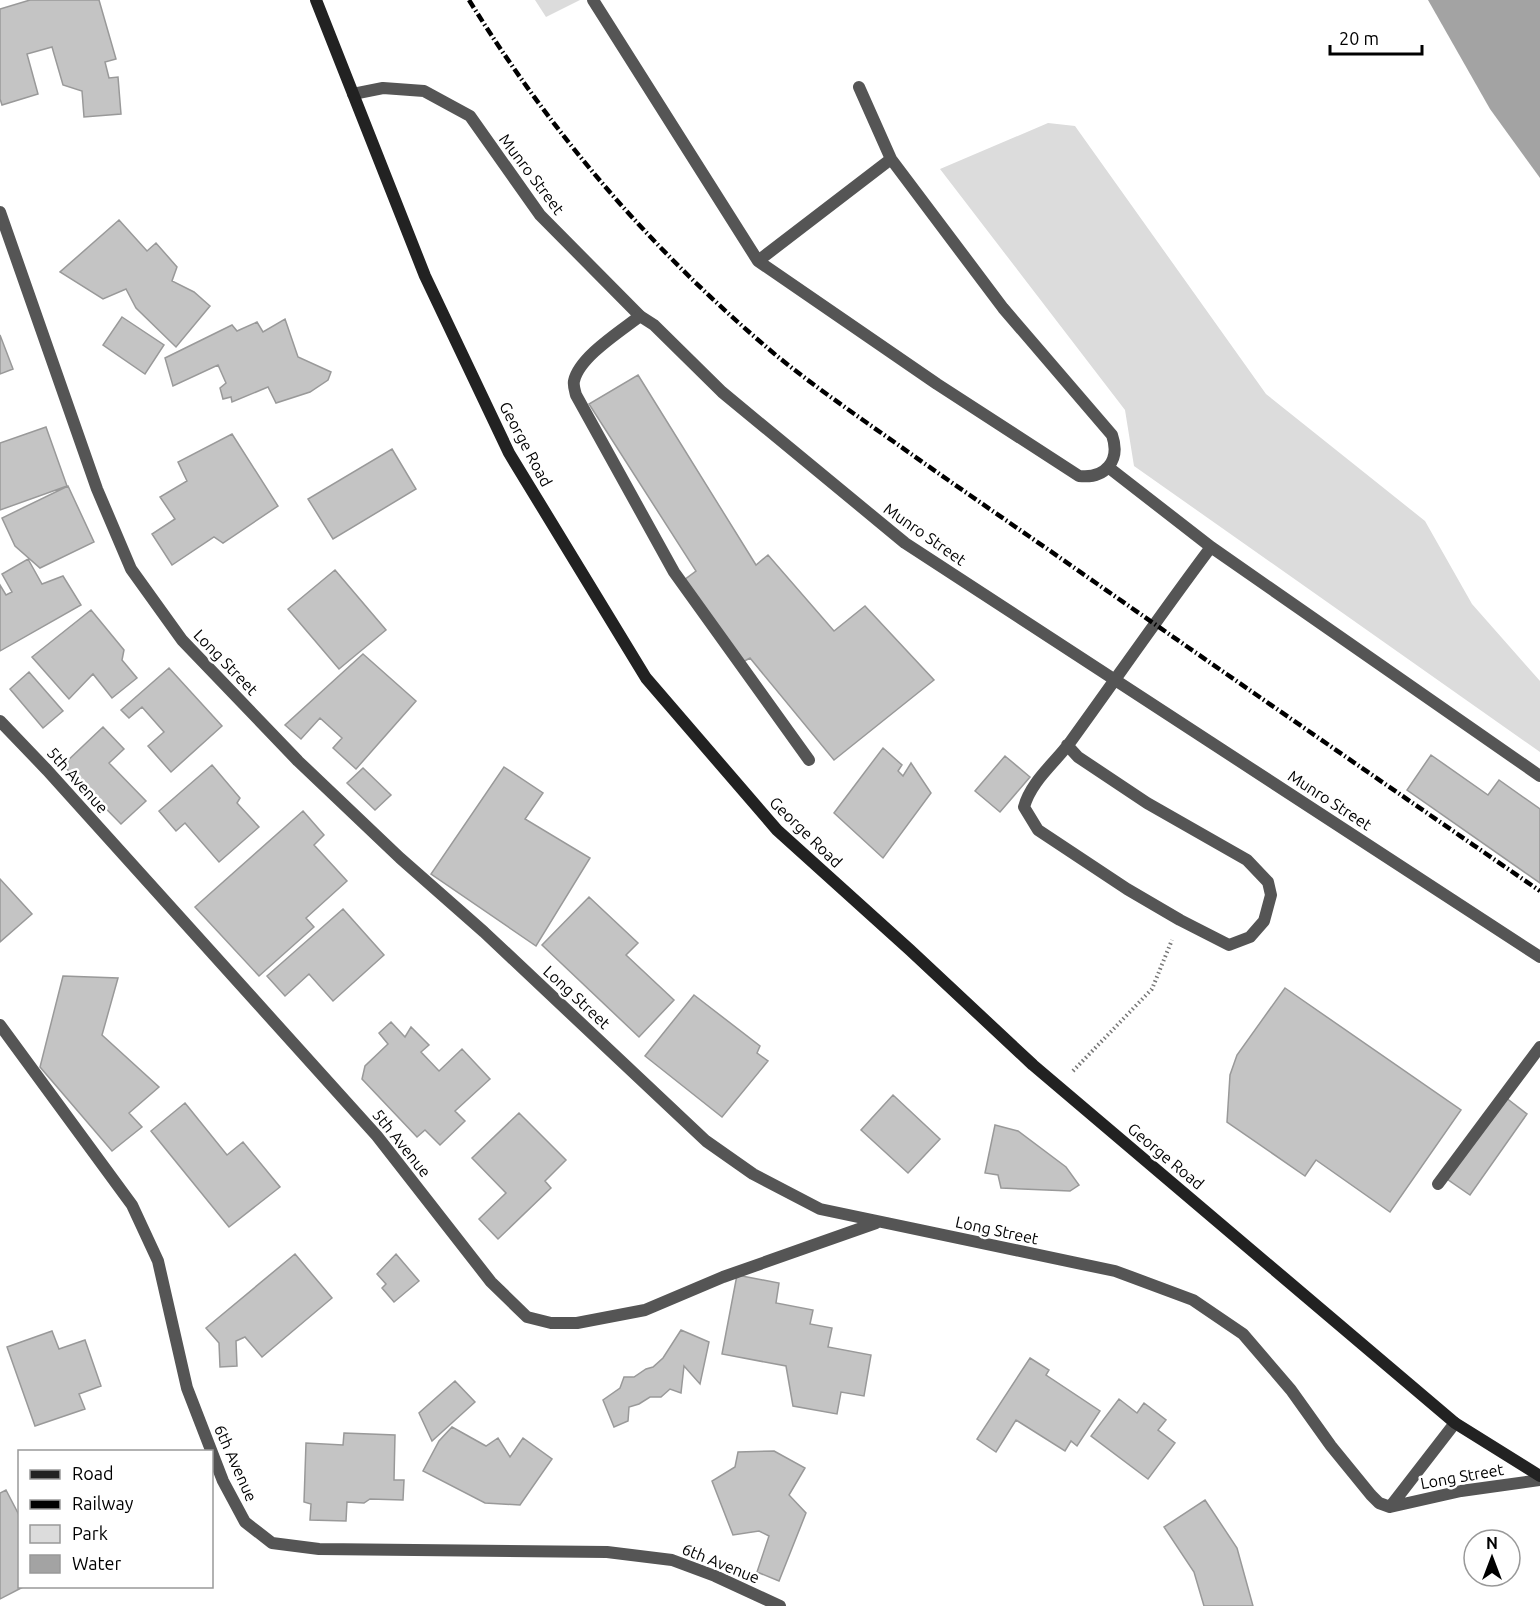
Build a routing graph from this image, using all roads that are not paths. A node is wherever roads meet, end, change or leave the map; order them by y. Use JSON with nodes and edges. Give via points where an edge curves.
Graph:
{"nodes":[{"id":1,"x":316,"y":0,"type":"edge"},
{"id":2,"x":593,"y":0,"type":"edge"},
{"id":3,"x":859,"y":87,"type":"dead end"},
{"id":4,"x":353,"y":94,"type":"junction"},
{"id":5,"x":891,"y":159,"type":"junction"},
{"id":6,"x":0,"y":212,"type":"edge"},
{"id":7,"x":758,"y":261,"type":"junction"},
{"id":8,"x":640,"y":316,"type":"junction"},
{"id":9,"x":1108,"y":467,"type":"junction"},
{"id":10,"x":1211,"y":547,"type":"junction"},
{"id":11,"x":1116,"y":679,"type":"junction"},
{"id":12,"x":0,"y":721,"type":"edge"},
{"id":13,"x":1067,"y":745,"type":"junction"},
{"id":14,"x":809,"y":760,"type":"dead end"},
{"id":15,"x":1540,"y":776,"type":"edge"},
{"id":16,"x":1540,"y":957,"type":"edge"},
{"id":17,"x":0,"y":1026,"type":"edge"},
{"id":18,"x":1540,"y":1047,"type":"edge"},
{"id":19,"x":1438,"y":1184,"type":"dead end"},
{"id":20,"x":877,"y":1222,"type":"junction"},
{"id":21,"x":1455,"y":1423,"type":"junction"},
{"id":22,"x":211,"y":1450,"type":"edge"},
{"id":23,"x":213,"y":1455,"type":"edge"},
{"id":24,"x":1540,"y":1478,"type":"edge"},
{"id":25,"x":1390,"y":1508,"type":"junction"},
{"id":26,"x":780,"y":1606,"type":"edge"}],
"edges":[{"from":1,"to":4,"type":"street","name":"George Road"},
{"from":2,"to":7,"type":"street"},
{"from":3,"to":5,"type":"street"},
{"from":4,"to":8,"type":"street","name":"Munro Street","via":[[383,88],[424,91],[470,116],[540,215]]},
{"from":4,"to":21,"type":"street","name":"George Road","via":[[425,276],[509,453],[646,678],[777,830],[1033,1065]]},
{"from":5,"to":7,"type":"street"},
{"from":5,"to":9,"type":"street","via":[[1003,308],[1112,435],[1115,455]]},
{"from":6,"to":20,"type":"street","name":"Long Street","via":[[97,489],[131,568],[182,640],[298,761],[706,1141],[753,1173],[820,1209]]},
{"from":7,"to":9,"type":"street","via":[[1079,476],[1100,474]]},
{"from":8,"to":11,"type":"street","name":"Munro Street","via":[[722,392],[905,543]]},
{"from":8,"to":14,"type":"street","via":[[586,361],[573,383],[576,395],[674,572]]},
{"from":9,"to":10,"type":"street"},
{"from":10,"to":11,"type":"street"},
{"from":10,"to":15,"type":"street"},
{"from":11,"to":13,"type":"street"},
{"from":11,"to":16,"type":"street","name":"Munro Street"},
{"from":12,"to":20,"type":"street","name":"5th Avenue","via":[[369,1127],[491,1282],[527,1317],[551,1323],[577,1323],[645,1310],[723,1277]]},
{"from":13,"to":13,"type":"street","via":[[1077,757],[1147,803],[1247,860],[1268,882],[1271,896],[1264,921],[1250,937],[1229,945],[1127,889],[1038,830],[1023,807],[1028,792]]},
{"from":17,"to":22,"type":"street","name":"6th Avenue","via":[[132,1205],[158,1261],[187,1388]]},
{"from":18,"to":19,"type":"street"},
{"from":20,"to":25,"type":"street","name":"Long Street","via":[[1115,1271],[1193,1300],[1243,1334],[1292,1390],[1371,1495]]},
{"from":21,"to":24,"type":"street","name":"George Road"},
{"from":21,"to":25,"type":"street","name":"Long Street"},
{"from":23,"to":26,"type":"street","name":"6th Avenue","via":[[245,1522],[272,1543],[319,1549],[607,1552],[672,1560]]},
{"from":24,"to":25,"type":"street","name":"Long Street"}]}
